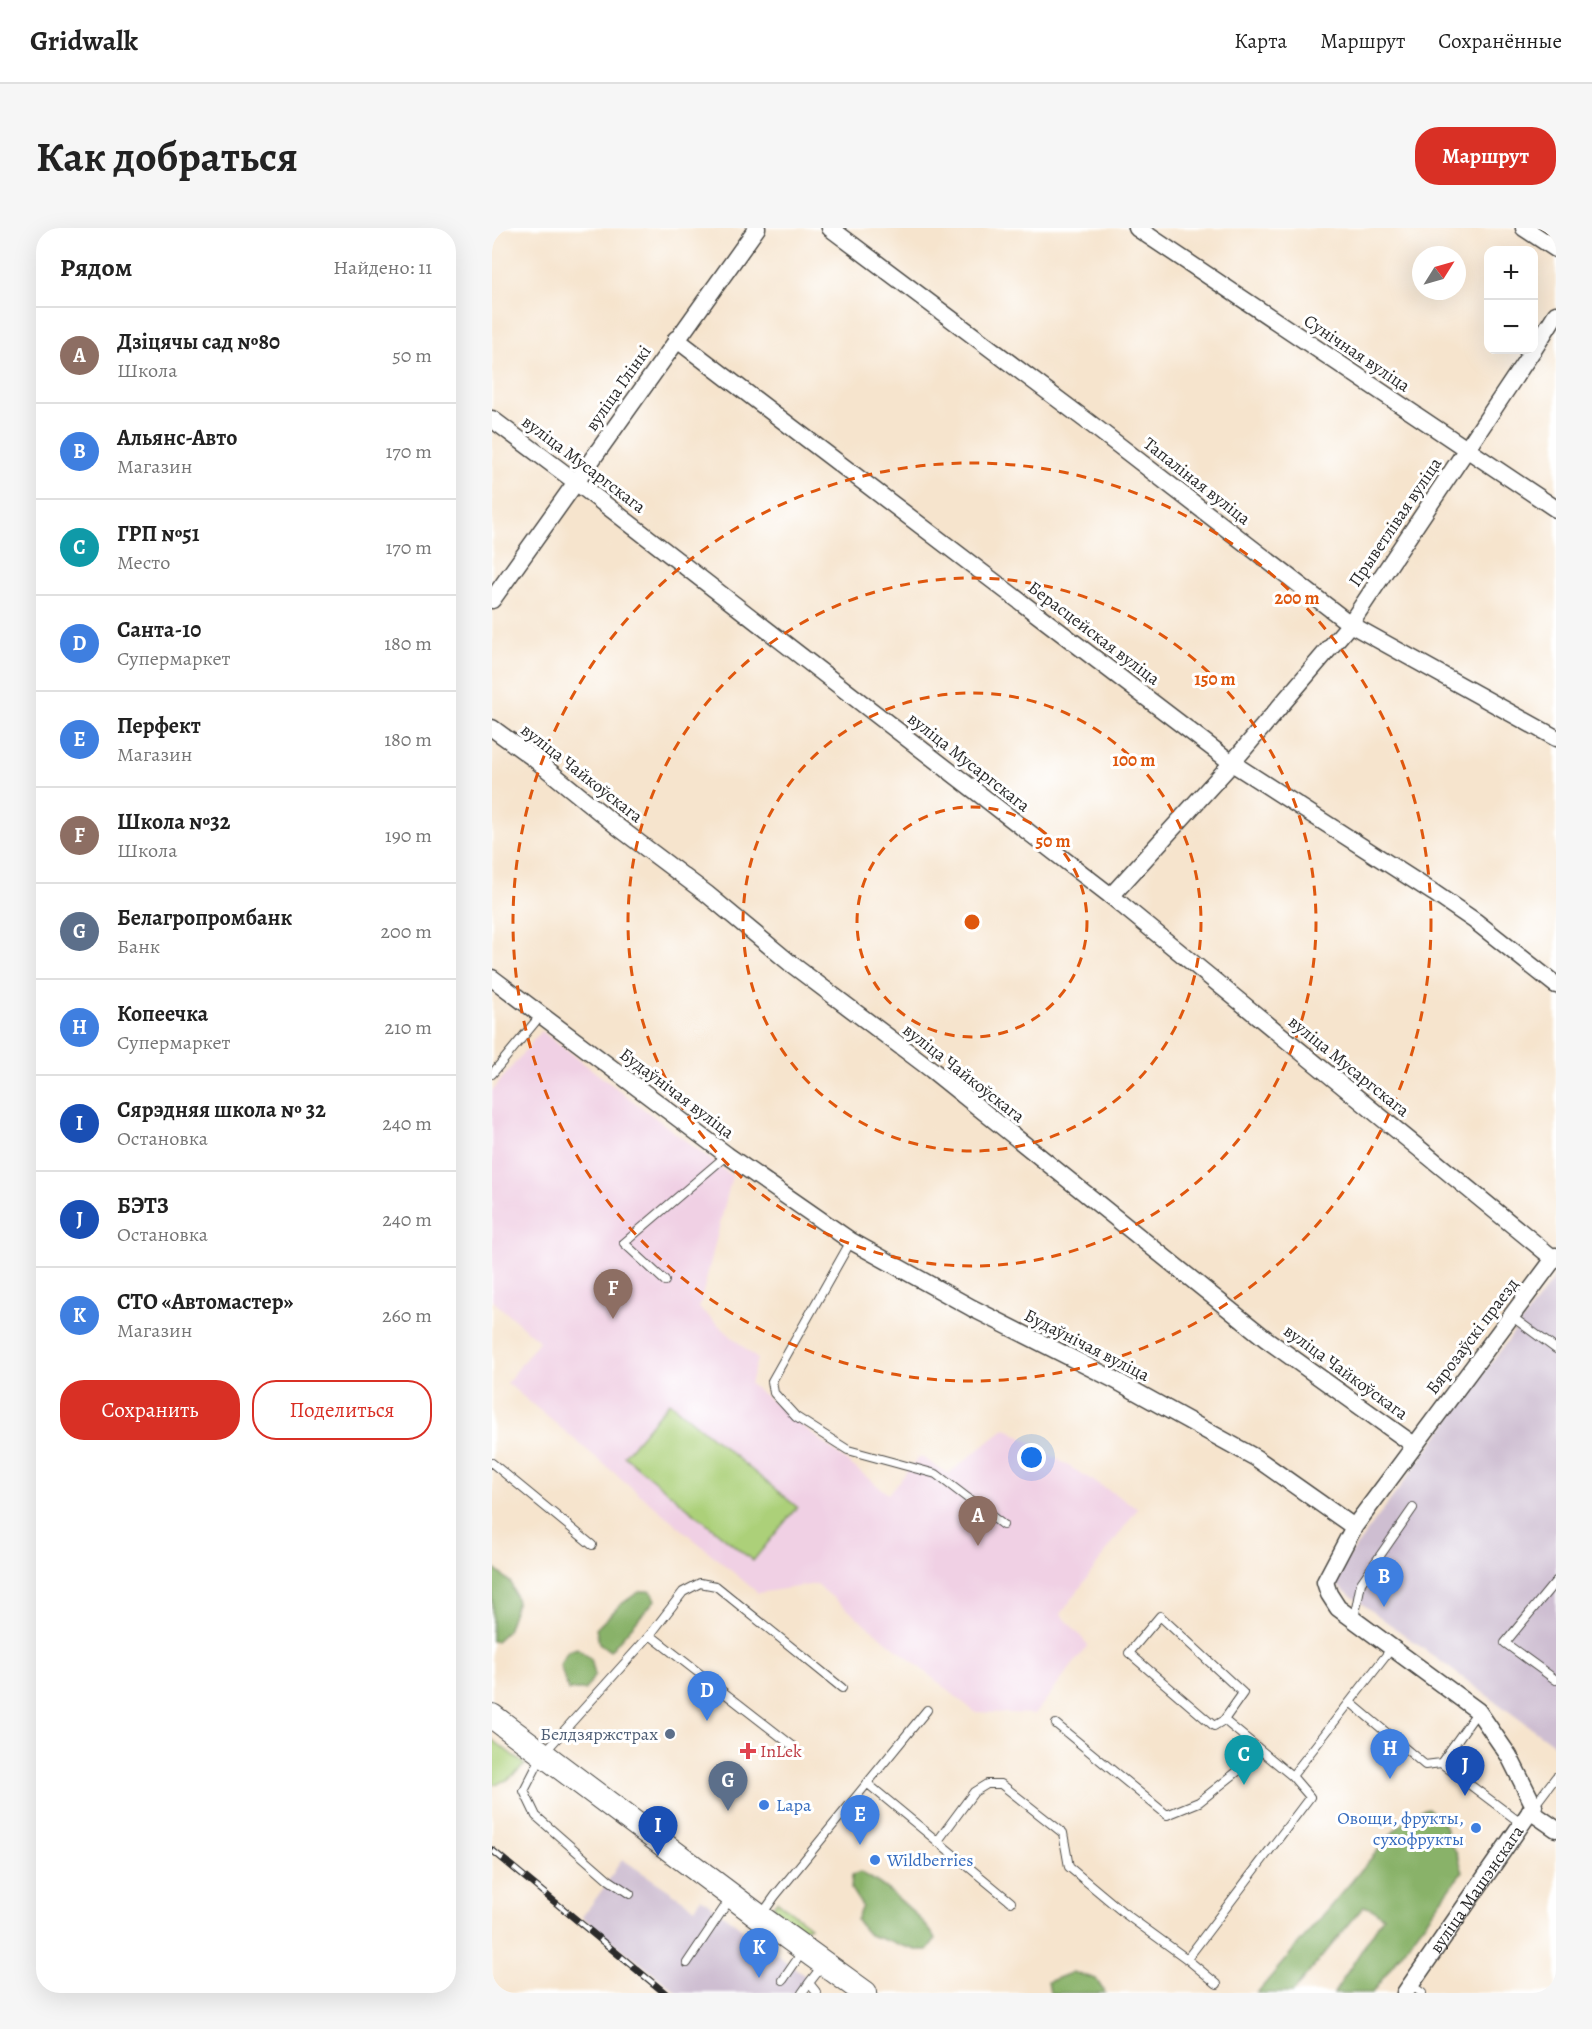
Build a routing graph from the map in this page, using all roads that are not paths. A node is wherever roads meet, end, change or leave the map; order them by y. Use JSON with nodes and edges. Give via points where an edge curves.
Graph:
{"nodes":[{"id":1,"x":757,"y":228,"type":"edge"},
{"id":2,"x":830,"y":228,"type":"edge"},
{"id":3,"x":1137,"y":228,"type":"edge"},
{"id":4,"x":1524,"y":228,"type":"edge"},
{"id":5,"x":1556,"y":249,"type":"edge"},
{"id":6,"x":1556,"y":314,"type":"edge"},
{"id":7,"x":676,"y":339,"type":"junction"},
{"id":8,"x":1538,"y":341,"type":"edge"},
{"id":9,"x":1530,"y":354,"type":"edge"},
{"id":10,"x":492,"y":419,"type":"edge"},
{"id":11,"x":1467,"y":451,"type":"junction"},
{"id":12,"x":576,"y":482,"type":"junction"},
{"id":13,"x":1556,"y":510,"type":"edge"},
{"id":14,"x":492,"y":600,"type":"edge"},
{"id":15,"x":1350,"y":624,"type":"junction"},
{"id":16,"x":492,"y":728,"type":"edge"},
{"id":17,"x":1556,"y":738,"type":"edge"},
{"id":18,"x":1232,"y":763,"type":"junction"},
{"id":19,"x":1111,"y":896,"type":"junction"},
{"id":20,"x":492,"y":978,"type":"edge"},
{"id":21,"x":1556,"y":985,"type":"edge"},
{"id":22,"x":541,"y":1015,"type":"junction"},
{"id":23,"x":492,"y":1074,"type":"edge"},
{"id":24,"x":727,"y":1155,"type":"junction"},
{"id":25,"x":851,"y":1241,"type":"junction"},
{"id":26,"x":1555,"y":1257,"type":"edge"},
{"id":27,"x":665,"y":1281,"type":"dead end"},
{"id":28,"x":1511,"y":1316,"type":"junction"},
{"id":29,"x":1556,"y":1349,"type":"edge"},
{"id":30,"x":1414,"y":1445,"type":"junction"},
{"id":31,"x":492,"y":1463,"type":"edge"},
{"id":32,"x":1413,"y":1508,"type":"dead end"},
{"id":33,"x":1003,"y":1525,"type":"dead end"},
{"id":34,"x":1354,"y":1527,"type":"junction"},
{"id":35,"x":592,"y":1545,"type":"dead end"},
{"id":36,"x":1556,"y":1581,"type":"edge"},
{"id":37,"x":1354,"y":1619,"type":"junction"},
{"id":38,"x":650,"y":1635,"type":"junction"},
{"id":39,"x":1392,"y":1648,"type":"junction"},
{"id":40,"x":1556,"y":1680,"type":"edge"},
{"id":41,"x":842,"y":1688,"type":"dead end"},
{"id":42,"x":1350,"y":1702,"type":"junction"},
{"id":43,"x":927,"y":1710,"type":"dead end"},
{"id":44,"x":1478,"y":1711,"type":"junction"},
{"id":45,"x":492,"y":1716,"type":"edge"},
{"id":46,"x":1224,"y":1720,"type":"junction"},
{"id":47,"x":1056,"y":1724,"type":"dead end"},
{"id":48,"x":1257,"y":1747,"type":"junction"},
{"id":49,"x":794,"y":1748,"type":"dead end"},
{"id":50,"x":543,"y":1754,"type":"junction"},
{"id":51,"x":1442,"y":1763,"type":"junction"},
{"id":52,"x":1292,"y":1776,"type":"junction"},
{"id":53,"x":1556,"y":1777,"type":"edge"},
{"id":54,"x":868,"y":1784,"type":"junction"},
{"id":55,"x":1529,"y":1814,"type":"junction"},
{"id":56,"x":1556,"y":1829,"type":"edge"},
{"id":57,"x":937,"y":1842,"type":"junction"},
{"id":58,"x":630,"y":1894,"type":"dead end"},
{"id":59,"x":732,"y":1896,"type":"junction"},
{"id":60,"x":1011,"y":1902,"type":"dead end"},
{"id":61,"x":760,"y":1917,"type":"junction"},
{"id":62,"x":804,"y":1949,"type":"junction"},
{"id":63,"x":1187,"y":1959,"type":"junction"},
{"id":64,"x":687,"y":1963,"type":"dead end"},
{"id":65,"x":824,"y":1963,"type":"junction"},
{"id":66,"x":783,"y":1980,"type":"dead end"},
{"id":67,"x":809,"y":1983,"type":"junction"},
{"id":68,"x":1217,"y":1984,"type":"dead end"},
{"id":69,"x":1413,"y":1990,"type":"edge"},
{"id":70,"x":802,"y":1993,"type":"edge"},
{"id":71,"x":817,"y":1993,"type":"edge"},
{"id":72,"x":865,"y":1993,"type":"edge"}],
"edges":[{"from":1,"to":7,"type":"street","name":"вуліца Глінкі"},
{"from":2,"to":15,"type":"street","name":"Тапаліная вуліца"},
{"from":3,"to":11,"type":"street","name":"Сунічная вуліца"},
{"from":4,"to":5,"type":"street"},
{"from":6,"to":8,"type":"street","name":"Прыветлівая вуліца"},
{"from":7,"to":12,"type":"street","name":"вуліца Глінкі"},
{"from":7,"to":18,"type":"street","name":"Берасцейская вуліца"},
{"from":9,"to":11,"type":"street","name":"Прыветлівая вуліца"},
{"from":10,"to":12,"type":"street","name":"вуліца Мусаргскага"},
{"from":11,"to":13,"type":"street","name":"Сунічная вуліца"},
{"from":11,"to":15,"type":"street","name":"Прыветлівая вуліца"},
{"from":12,"to":14,"type":"street","name":"вуліца Глінкі"},
{"from":12,"to":19,"type":"street","name":"вуліца Мусаргскага"},
{"from":15,"to":17,"type":"street","name":"Тапаліная вуліца"},
{"from":15,"to":18,"type":"street","name":"Прыветлівая вуліца"},
{"from":16,"to":30,"type":"street","name":"вуліца Чайкоўскага","via":[[932,1070],[1266,1339]]},
{"from":18,"to":19,"type":"street","name":"Прыветлівая вуліца"},
{"from":18,"to":21,"type":"street","name":"Берасцейская вуліца","via":[[1475,921]]},
{"from":19,"to":26,"type":"street","name":"вуліца Мусаргскага"},
{"from":20,"to":22,"type":"street","name":"Будаўнічая вуліца"},
{"from":22,"to":23,"type":"lane"},
{"from":22,"to":24,"type":"street","name":"Будаўнічая вуліца"},
{"from":24,"to":25,"type":"street","name":"Будаўнічая вуліца"},
{"from":24,"to":27,"type":"lane","via":[[624,1243]]},
{"from":25,"to":33,"type":"lane","via":[[772,1380],[774,1393],[796,1417],[848,1450],[936,1474]]},
{"from":25,"to":34,"type":"street","name":"Будаўнічая вуліца","via":[[1256,1458]]},
{"from":26,"to":28,"type":"street","name":"Бярозаўскі праезд"},
{"from":28,"to":29,"type":"lane"},
{"from":28,"to":30,"type":"street","name":"Бярозаўскі праезд"},
{"from":30,"to":34,"type":"street","name":"Бярозаўскі праезд"},
{"from":31,"to":35,"type":"lane"},
{"from":32,"to":37,"type":"lane","via":[[1361,1582]]},
{"from":34,"to":37,"type":"street","via":[[1325,1582],[1338,1608]]},
{"from":36,"to":40,"type":"lane","via":[[1505,1643]]},
{"from":37,"to":39,"type":"street"},
{"from":38,"to":41,"type":"lane","via":[[683,1592],[700,1583],[716,1586]]},
{"from":38,"to":49,"type":"lane"},
{"from":38,"to":50,"type":"lane"},
{"from":39,"to":42,"type":"lane"},
{"from":39,"to":44,"type":"street"},
{"from":42,"to":51,"type":"lane","via":[[1425,1765]]},
{"from":42,"to":52,"type":"lane"},
{"from":43,"to":54,"type":"lane"},
{"from":44,"to":51,"type":"lane"},
{"from":44,"to":55,"type":"street","via":[[1509,1756]]},
{"from":45,"to":50,"type":"main road"},
{"from":46,"to":46,"type":"lane","via":[[1243,1693],[1160,1616],[1129,1653],[1214,1726]]},
{"from":46,"to":48,"type":"lane"},
{"from":47,"to":48,"type":"lane","via":[[1167,1815],[1198,1802],[1238,1771]]},
{"from":48,"to":52,"type":"lane"},
{"from":50,"to":58,"type":"lane","via":[[524,1791],[536,1816]]},
{"from":50,"to":59,"type":"main road"},
{"from":51,"to":55,"type":"lane"},
{"from":52,"to":63,"type":"lane","via":[[1310,1797]]},
{"from":53,"to":55,"type":"lane"},
{"from":54,"to":57,"type":"lane"},
{"from":54,"to":61,"type":"lane"},
{"from":55,"to":56,"type":"street","name":"вуліца Машэнскага"},
{"from":55,"to":69,"type":"street","name":"вуліца Машэнскага"},
{"from":57,"to":60,"type":"lane"},
{"from":57,"to":63,"type":"lane","via":[[974,1792],[987,1784],[1001,1784],[1063,1833],[1069,1867]]},
{"from":59,"to":61,"type":"main road"},
{"from":59,"to":64,"type":"lane"},
{"from":61,"to":62,"type":"main road"},
{"from":62,"to":65,"type":"main road"},
{"from":62,"to":66,"type":"lane"},
{"from":63,"to":68,"type":"lane"},
{"from":65,"to":67,"type":"lane"},
{"from":65,"to":72,"type":"main road"},
{"from":67,"to":70,"type":"lane"},
{"from":67,"to":71,"type":"lane"}]}
